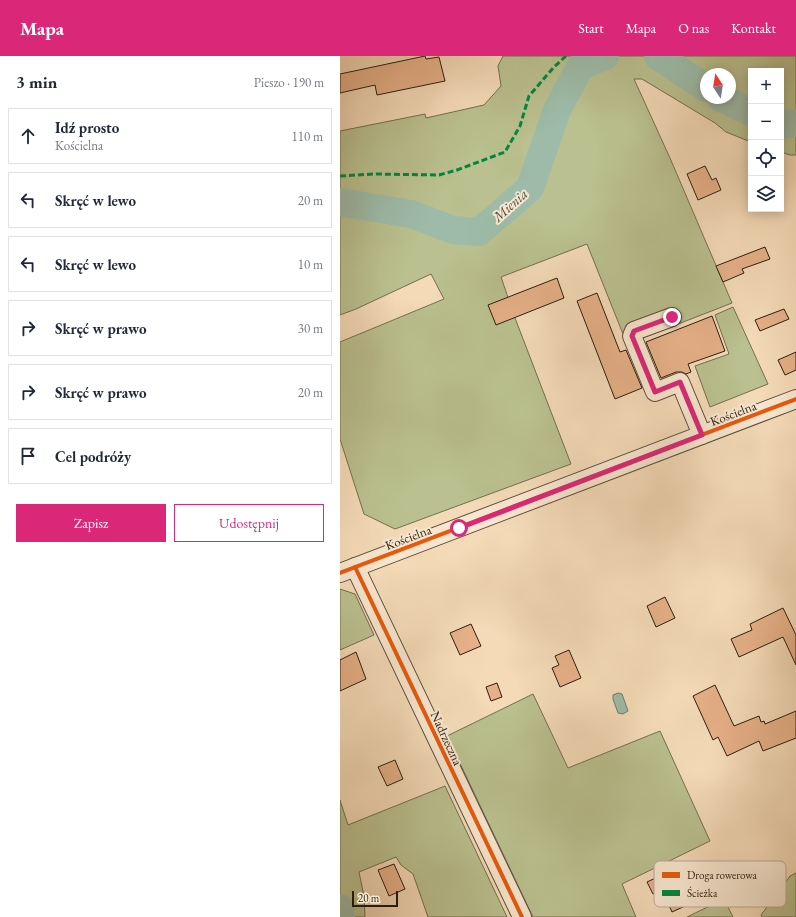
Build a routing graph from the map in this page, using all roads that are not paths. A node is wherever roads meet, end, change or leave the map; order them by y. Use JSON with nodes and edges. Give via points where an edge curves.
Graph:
{"nodes":[{"id":1,"x":672,"y":317,"type":"dead end"},
{"id":2,"x":796,"y":399,"type":"edge"},
{"id":3,"x":702,"y":435,"type":"junction"},
{"id":4,"x":348,"y":570,"type":"edge"},
{"id":5,"x":522,"y":917,"type":"edge"}],
"edges":[{"from":1,"to":3,"type":"street","via":[[634,331],[632,336],[655,392],[680,382]]},
{"from":2,"to":3,"type":"street","name":"Kościelna"},
{"from":3,"to":4,"type":"street","name":"Kościelna"},
{"from":4,"to":5,"type":"street","name":"Nadrzeczna"}]}
